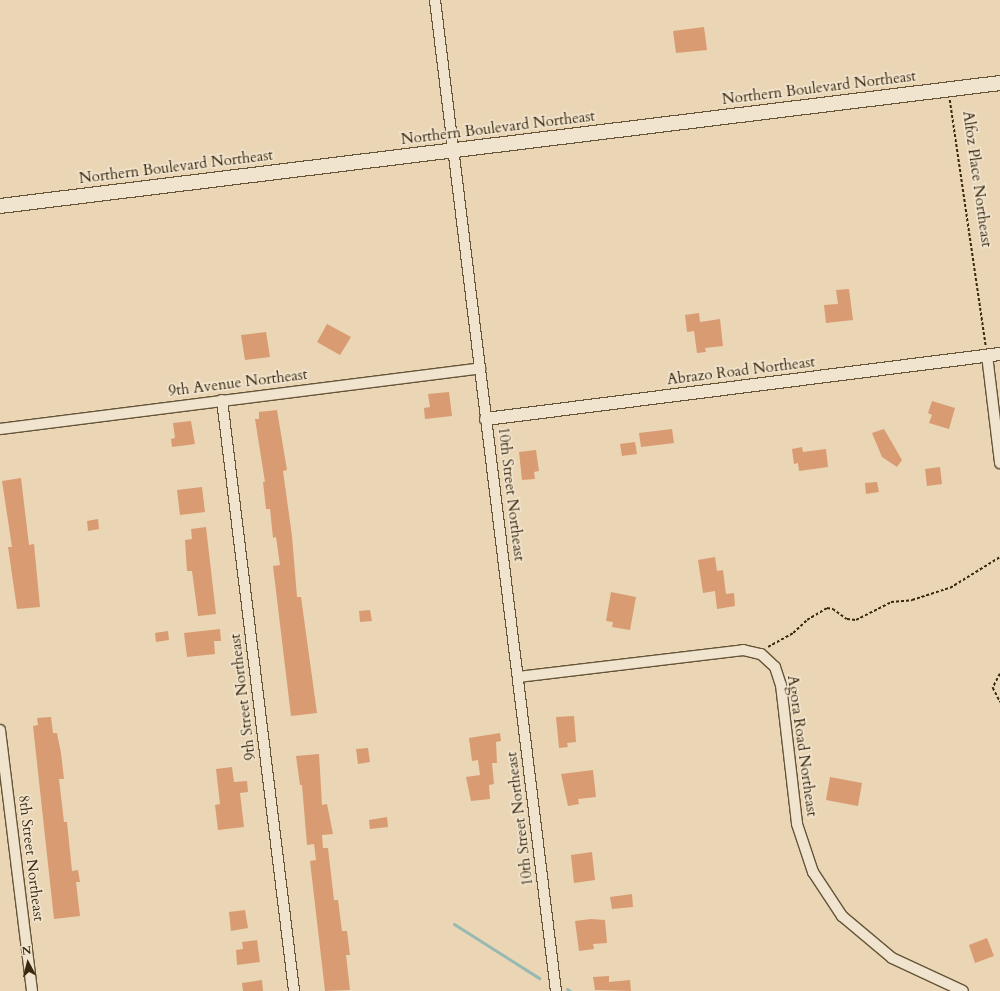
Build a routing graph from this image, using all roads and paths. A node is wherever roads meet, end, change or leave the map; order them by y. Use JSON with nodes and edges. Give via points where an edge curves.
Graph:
{"nodes":[{"id":1,"x":436,"y":0,"type":"edge"},
{"id":2,"x":1000,"y":83,"type":"edge"},
{"id":3,"x":949,"y":89,"type":"junction"},
{"id":4,"x":454,"y":151,"type":"junction"},
{"id":5,"x":0,"y":206,"type":"edge"},
{"id":6,"x":1000,"y":354,"type":"edge"},
{"id":7,"x":987,"y":355,"type":"junction"},
{"id":8,"x":480,"y":368,"type":"junction"},
{"id":9,"x":222,"y":400,"type":"junction"},
{"id":10,"x":486,"y":419,"type":"junction"},
{"id":11,"x":0,"y":429,"type":"edge"},
{"id":12,"x":1000,"y":463,"type":"edge"},
{"id":13,"x":1000,"y":557,"type":"edge"},
{"id":14,"x":761,"y":654,"type":"junction"},
{"id":15,"x":1000,"y":674,"type":"edge"},
{"id":16,"x":518,"y":677,"type":"junction"},
{"id":17,"x":1000,"y":702,"type":"edge"},
{"id":18,"x":0,"y":730,"type":"edge"},
{"id":19,"x":32,"y":991,"type":"edge"},
{"id":20,"x":294,"y":991,"type":"edge"},
{"id":21,"x":556,"y":991,"type":"edge"},
{"id":22,"x":963,"y":991,"type":"edge"}],
"edges":[{"from":1,"to":4,"type":"street","name":"10th Street Northeast"},
{"from":2,"to":3,"type":"main road","name":"Northern Boulevard Northeast"},
{"from":3,"to":4,"type":"main road","name":"Northern Boulevard Northeast"},
{"from":3,"to":7,"type":"path","name":"Alfoz Place Northeast"},
{"from":4,"to":5,"type":"main road","name":"Northern Boulevard Northeast"},
{"from":4,"to":8,"type":"street","name":"10th Street Northeast"},
{"from":6,"to":7,"type":"street","name":"Abrazo Road Northeast"},
{"from":7,"to":10,"type":"street","name":"Abrazo Road Northeast"},
{"from":7,"to":12,"type":"street"},
{"from":8,"to":9,"type":"street","name":"9th Avenue Northeast"},
{"from":8,"to":10,"type":"street","name":"10th Street Northeast"},
{"from":9,"to":11,"type":"street","name":"9th Avenue Northeast"},
{"from":9,"to":20,"type":"street","name":"9th Street Northeast"},
{"from":10,"to":16,"type":"street","name":"10th Street Northeast"},
{"from":13,"to":14,"type":"path","via":[[950,588],[912,600],[891,602],[856,620],[847,619],[833,609],[827,608]]},
{"from":14,"to":16,"type":"street","via":[[743,650]]},
{"from":14,"to":22,"type":"street","name":"Agora Road Northeast","via":[[775,667],[781,685],[797,824],[813,872],[842,916],[892,958]]},
{"from":15,"to":17,"type":"path","via":[[993,688]]},
{"from":16,"to":21,"type":"street","name":"10th Street Northeast"},
{"from":18,"to":19,"type":"street","name":"8th Street Northeast"}]}
